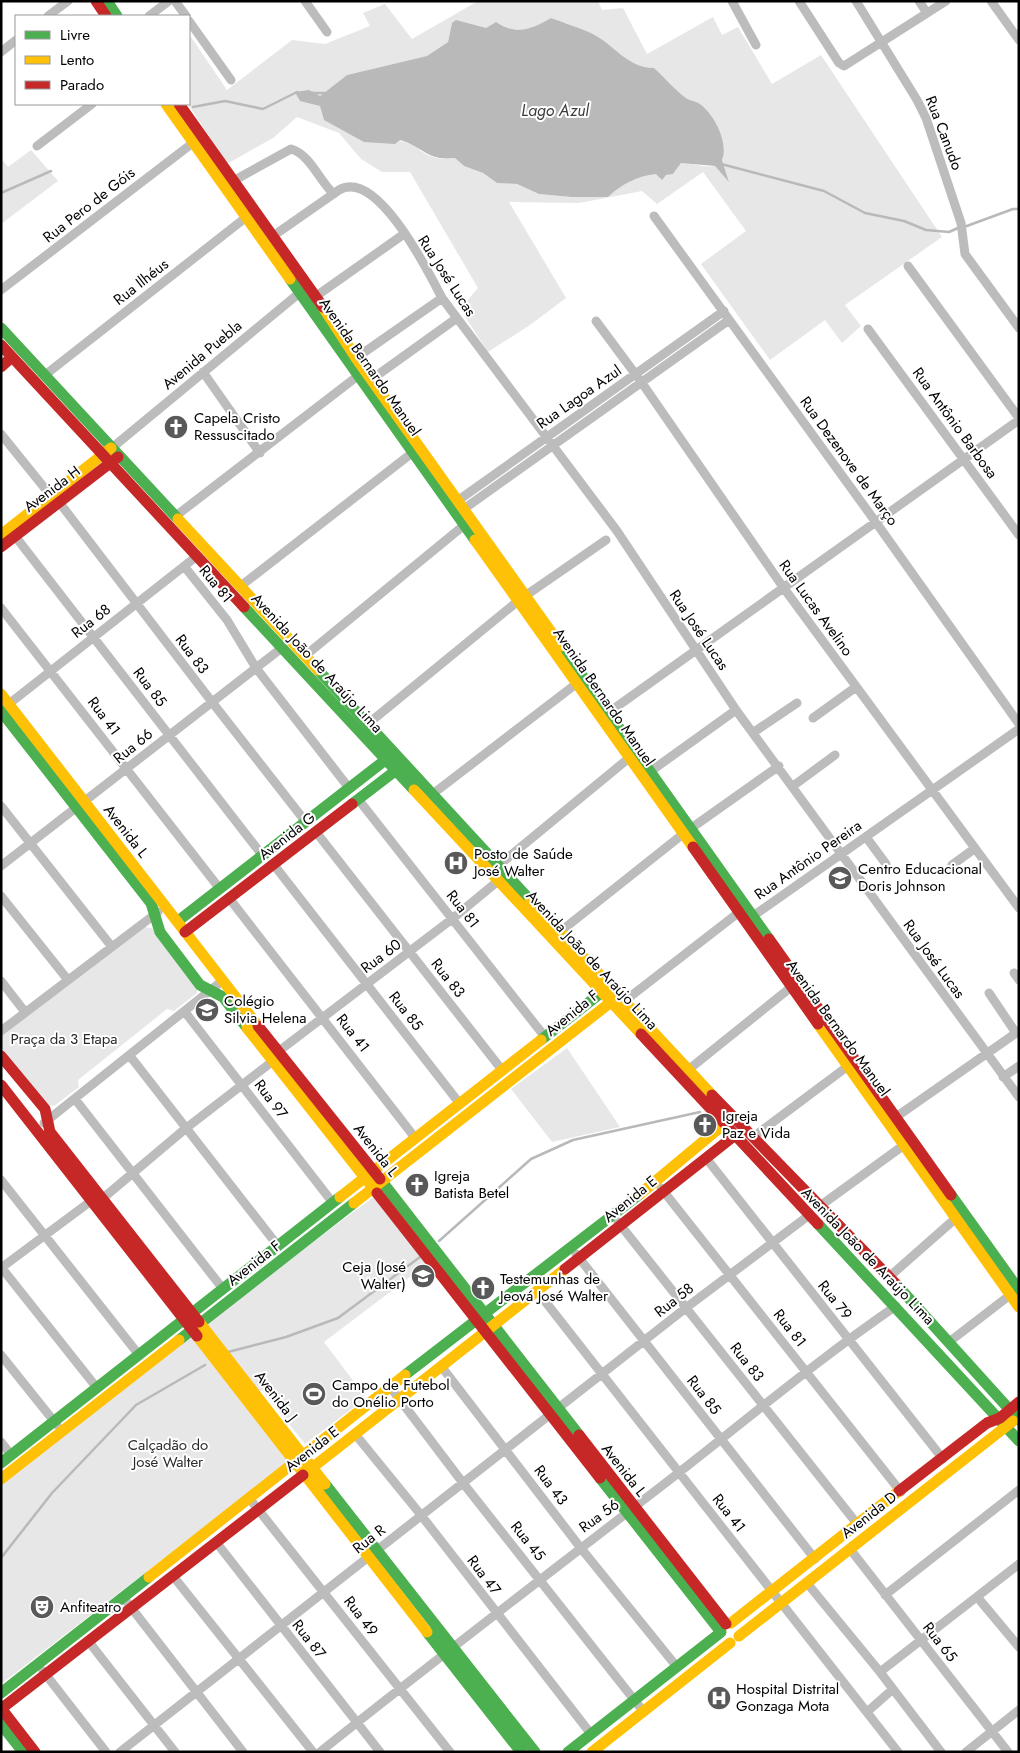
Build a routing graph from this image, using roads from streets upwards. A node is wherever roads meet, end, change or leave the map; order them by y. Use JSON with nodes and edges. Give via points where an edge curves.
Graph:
{"nodes":[{"id":1,"x":68,"y":1,"type":"edge"},
{"id":2,"x":96,"y":1,"type":"edge"},
{"id":3,"x":107,"y":1,"type":"edge"},
{"id":4,"x":168,"y":1,"type":"edge"},
{"id":5,"x":175,"y":1,"type":"edge"},
{"id":6,"x":305,"y":1,"type":"edge"},
{"id":7,"x":732,"y":1,"type":"edge"},
{"id":8,"x":798,"y":1,"type":"edge"},
{"id":9,"x":856,"y":1,"type":"edge"},
{"id":10,"x":919,"y":1,"type":"edge"},
{"id":11,"x":946,"y":1,"type":"edge"},
{"id":12,"x":991,"y":1,"type":"edge"},
{"id":13,"x":927,"y":13,"type":"junction"},
{"id":14,"x":49,"y":15,"type":"edge"},
{"id":15,"x":105,"y":15,"type":"edge"},
{"id":16,"x":116,"y":15,"type":"edge"},
{"id":17,"x":149,"y":15,"type":"edge"},
{"id":18,"x":185,"y":15,"type":"edge"},
{"id":19,"x":190,"y":22,"type":"edge"},
{"id":20,"x":327,"y":32,"type":"dead end"},
{"id":21,"x":1019,"y":40,"type":"edge"},
{"id":22,"x":15,"y":41,"type":"edge"},
{"id":23,"x":882,"y":42,"type":"junction"},
{"id":24,"x":756,"y":45,"type":"dead end"},
{"id":25,"x":1,"y":52,"type":"edge"},
{"id":26,"x":231,"y":80,"type":"dead end"},
{"id":27,"x":91,"y":105,"type":"edge"},
{"id":28,"x":167,"y":105,"type":"edge"},
{"id":29,"x":180,"y":105,"type":"edge"},
{"id":30,"x":194,"y":142,"type":"junction"},
{"id":31,"x":37,"y":146,"type":"dead end"},
{"id":32,"x":233,"y":181,"type":"junction"},
{"id":33,"x":334,"y":194,"type":"junction"},
{"id":34,"x":251,"y":213,"type":"junction"},
{"id":35,"x":654,"y":216,"type":"dead end"},
{"id":36,"x":404,"y":234,"type":"junction"},
{"id":37,"x":273,"y":236,"type":"junction"},
{"id":38,"x":908,"y":266,"type":"dead end"},
{"id":39,"x":309,"y":285,"type":"junction"},
{"id":40,"x":1,"y":290,"type":"edge"},
{"id":41,"x":299,"y":293,"type":"junction"},
{"id":42,"x":316,"y":296,"type":"junction"},
{"id":43,"x":442,"y":298,"type":"junction"},
{"id":44,"x":306,"y":304,"type":"junction"},
{"id":45,"x":724,"y":311,"type":"junction"},
{"id":46,"x":457,"y":318,"type":"junction"},
{"id":47,"x":730,"y":320,"type":"junction"},
{"id":48,"x":596,"y":321,"type":"dead end"},
{"id":49,"x":1,"y":328,"type":"edge"},
{"id":50,"x":1019,"y":328,"type":"edge"},
{"id":51,"x":868,"y":329,"type":"dead end"},
{"id":52,"x":5,"y":351,"type":"edge"},
{"id":53,"x":356,"y":358,"type":"junction"},
{"id":54,"x":1,"y":367,"type":"edge"},
{"id":55,"x":203,"y":372,"type":"junction"},
{"id":56,"x":636,"y":374,"type":"junction"},
{"id":57,"x":45,"y":375,"type":"junction"},
{"id":58,"x":359,"y":375,"type":"junction"},
{"id":59,"x":372,"y":379,"type":"junction"},
{"id":60,"x":642,"y":383,"type":"junction"},
{"id":61,"x":1019,"y":419,"type":"edge"},
{"id":62,"x":399,"y":426,"type":"junction"},
{"id":63,"x":1,"y":434,"type":"edge"},
{"id":64,"x":548,"y":436,"type":"junction"},
{"id":65,"x":554,"y":445,"type":"junction"},
{"id":66,"x":117,"y":451,"type":"junction"},
{"id":67,"x":260,"y":452,"type":"junction"},
{"id":68,"x":412,"y":453,"type":"junction"},
{"id":69,"x":108,"y":459,"type":"junction"},
{"id":70,"x":964,"y":459,"type":"junction"},
{"id":71,"x":55,"y":499,"type":"junction"},
{"id":72,"x":457,"y":508,"type":"junction"},
{"id":73,"x":177,"y":515,"type":"junction"},
{"id":74,"x":876,"y":521,"type":"junction"},
{"id":75,"x":468,"y":523,"type":"junction"},
{"id":76,"x":6,"y":531,"type":"edge"},
{"id":77,"x":1019,"y":535,"type":"edge"},
{"id":78,"x":606,"y":540,"type":"dead end"},
{"id":79,"x":1,"y":547,"type":"edge"},
{"id":80,"x":197,"y":556,"type":"junction"},
{"id":81,"x":184,"y":566,"type":"junction"},
{"id":82,"x":242,"y":585,"type":"junction"},
{"id":83,"x":783,"y":587,"type":"junction"},
{"id":84,"x":522,"y":598,"type":"junction"},
{"id":85,"x":137,"y":603,"type":"junction"},
{"id":86,"x":1,"y":608,"type":"edge"},
{"id":87,"x":94,"y":636,"type":"junction"},
{"id":88,"x":283,"y":647,"type":"junction"},
{"id":89,"x":558,"y":649,"type":"junction"},
{"id":90,"x":696,"y":651,"type":"junction"},
{"id":91,"x":306,"y":655,"type":"junction"},
{"id":92,"x":256,"y":668,"type":"junction"},
{"id":93,"x":51,"y":670,"type":"junction"},
{"id":94,"x":576,"y":684,"type":"junction"},
{"id":95,"x":856,"y":687,"type":"junction"},
{"id":96,"x":212,"y":702,"type":"junction"},
{"id":97,"x":796,"y":703,"type":"dead end"},
{"id":98,"x":3,"y":704,"type":"edge"},
{"id":99,"x":736,"y":710,"type":"junction"},
{"id":100,"x":605,"y":715,"type":"junction"},
{"id":101,"x":813,"y":718,"type":"dead end"},
{"id":102,"x":370,"y":723,"type":"junction"},
{"id":103,"x":1019,"y":724,"type":"edge"},
{"id":104,"x":1019,"y":729,"type":"edge"},
{"id":105,"x":754,"y":732,"type":"junction"},
{"id":106,"x":170,"y":734,"type":"junction"},
{"id":107,"x":396,"y":752,"type":"junction"},
{"id":108,"x":835,"y":755,"type":"dead end"},
{"id":109,"x":629,"y":758,"type":"junction"},
{"id":110,"x":386,"y":760,"type":"junction"},
{"id":111,"x":406,"y":762,"type":"junction"},
{"id":112,"x":779,"y":766,"type":"junction"},
{"id":113,"x":127,"y":769,"type":"junction"},
{"id":114,"x":396,"y":770,"type":"junction"},
{"id":115,"x":651,"y":771,"type":"junction"},
{"id":116,"x":793,"y":786,"type":"junction"},
{"id":117,"x":349,"y":788,"type":"junction"},
{"id":118,"x":932,"y":791,"type":"junction"},
{"id":119,"x":434,"y":793,"type":"junction"},
{"id":120,"x":358,"y":799,"type":"junction"},
{"id":121,"x":80,"y":805,"type":"junction"},
{"id":122,"x":1,"y":806,"type":"edge"},
{"id":123,"x":306,"y":821,"type":"junction"},
{"id":124,"x":688,"y":831,"type":"junction"},
{"id":125,"x":316,"y":832,"type":"junction"},
{"id":126,"x":866,"y":836,"type":"junction"},
{"id":127,"x":31,"y":843,"type":"junction"},
{"id":128,"x":974,"y":849,"type":"junction"},
{"id":129,"x":841,"y":854,"type":"junction"},
{"id":130,"x":262,"y":855,"type":"junction"},
{"id":131,"x":886,"y":864,"type":"dead end"},
{"id":132,"x":499,"y":865,"type":"junction"},
{"id":133,"x":952,"y":865,"type":"dead end"},
{"id":134,"x":1,"y":866,"type":"edge"},
{"id":135,"x":274,"y":866,"type":"junction"},
{"id":136,"x":498,"y":881,"type":"junction"},
{"id":137,"x":512,"y":887,"type":"junction"},
{"id":138,"x":220,"y":889,"type":"junction"},
{"id":139,"x":1,"y":896,"type":"edge"},
{"id":140,"x":229,"y":898,"type":"junction"},
{"id":141,"x":532,"y":899,"type":"junction"},
{"id":142,"x":166,"y":907,"type":"junction"},
{"id":143,"x":522,"y":907,"type":"junction"},
{"id":144,"x":1019,"y":908,"type":"edge"},
{"id":145,"x":738,"y":913,"type":"junction"},
{"id":146,"x":154,"y":914,"type":"junction"},
{"id":147,"x":753,"y":916,"type":"junction"},
{"id":148,"x":452,"y":919,"type":"junction"},
{"id":149,"x":178,"y":922,"type":"junction"},
{"id":150,"x":185,"y":932,"type":"junction"},
{"id":151,"x":561,"y":932,"type":"junction"},
{"id":152,"x":112,"y":947,"type":"junction"},
{"id":153,"x":409,"y":952,"type":"junction"},
{"id":154,"x":68,"y":980,"type":"junction"},
{"id":155,"x":1,"y":981,"type":"edge"},
{"id":156,"x":222,"y":981,"type":"junction"},
{"id":157,"x":795,"y":983,"type":"junction"},
{"id":158,"x":367,"y":984,"type":"junction"},
{"id":159,"x":615,"y":989,"type":"junction"},
{"id":160,"x":212,"y":990,"type":"junction"},
{"id":161,"x":602,"y":992,"type":"junction"},
{"id":162,"x":989,"y":993,"type":"dead end"},
{"id":163,"x":626,"y":1001,"type":"junction"},
{"id":164,"x":613,"y":1005,"type":"junction"},
{"id":165,"x":25,"y":1012,"type":"junction"},
{"id":166,"x":185,"y":1012,"type":"junction"},
{"id":167,"x":322,"y":1016,"type":"junction"},
{"id":168,"x":1,"y":1031,"type":"edge"},
{"id":169,"x":1017,"y":1032,"type":"edge"},
{"id":170,"x":545,"y":1037,"type":"junction"},
{"id":171,"x":271,"y":1050,"type":"junction"},
{"id":172,"x":986,"y":1054,"type":"junction"},
{"id":173,"x":1,"y":1056,"type":"edge"},
{"id":174,"x":130,"y":1056,"type":"junction"},
{"id":175,"x":848,"y":1066,"type":"junction"},
{"id":176,"x":1019,"y":1066,"type":"edge"},
{"id":177,"x":502,"y":1070,"type":"junction"},
{"id":178,"x":688,"y":1070,"type":"junction"},
{"id":179,"x":1003,"y":1077,"type":"junction"},
{"id":180,"x":866,"y":1083,"type":"junction"},
{"id":181,"x":242,"y":1084,"type":"junction"},
{"id":182,"x":1,"y":1085,"type":"edge"},
{"id":183,"x":1019,"y":1097,"type":"edge"},
{"id":184,"x":75,"y":1099,"type":"junction"},
{"id":185,"x":460,"y":1104,"type":"junction"},
{"id":186,"x":896,"y":1118,"type":"junction"},
{"id":187,"x":46,"y":1121,"type":"junction"},
{"id":188,"x":723,"y":1125,"type":"junction"},
{"id":189,"x":185,"y":1129,"type":"junction"},
{"id":190,"x":35,"y":1130,"type":"junction"},
{"id":191,"x":734,"y":1136,"type":"junction"},
{"id":192,"x":752,"y":1137,"type":"junction"},
{"id":193,"x":416,"y":1138,"type":"junction"},
{"id":194,"x":904,"y":1144,"type":"junction"},
{"id":195,"x":706,"y":1158,"type":"junction"},
{"id":196,"x":132,"y":1174,"type":"junction"},
{"id":197,"x":369,"y":1174,"type":"junction"},
{"id":198,"x":1,"y":1180,"type":"edge"},
{"id":199,"x":378,"y":1186,"type":"junction"},
{"id":200,"x":660,"y":1186,"type":"junction"},
{"id":201,"x":92,"y":1194,"type":"junction"},
{"id":202,"x":333,"y":1203,"type":"junction"},
{"id":203,"x":820,"y":1206,"type":"junction"},
{"id":204,"x":808,"y":1216,"type":"junction"},
{"id":205,"x":956,"y":1218,"type":"junction"},
{"id":206,"x":617,"y":1221,"type":"junction"},
{"id":207,"x":44,"y":1235,"type":"junction"},
{"id":208,"x":772,"y":1241,"type":"junction"},
{"id":209,"x":278,"y":1246,"type":"junction"},
{"id":210,"x":570,"y":1249,"type":"junction"},
{"id":211,"x":580,"y":1258,"type":"junction"},
{"id":212,"x":1,"y":1268,"type":"edge"},
{"id":213,"x":730,"y":1274,"type":"junction"},
{"id":214,"x":889,"y":1277,"type":"junction"},
{"id":215,"x":223,"y":1289,"type":"junction"},
{"id":216,"x":537,"y":1291,"type":"junction"},
{"id":217,"x":1016,"y":1291,"type":"edge"},
{"id":218,"x":896,"y":1306,"type":"junction"},
{"id":219,"x":687,"y":1307,"type":"junction"},
{"id":220,"x":1019,"y":1307,"type":"edge"},
{"id":221,"x":193,"y":1313,"type":"junction"},
{"id":222,"x":481,"y":1316,"type":"junction"},
{"id":223,"x":183,"y":1320,"type":"junction"},
{"id":224,"x":201,"y":1323,"type":"junction"},
{"id":225,"x":489,"y":1328,"type":"junction"},
{"id":226,"x":191,"y":1331,"type":"junction"},
{"id":227,"x":847,"y":1340,"type":"junction"},
{"id":228,"x":644,"y":1341,"type":"junction"},
{"id":229,"x":949,"y":1342,"type":"junction"},
{"id":230,"x":1,"y":1355,"type":"edge"},
{"id":231,"x":139,"y":1355,"type":"junction"},
{"id":232,"x":441,"y":1366,"type":"junction"},
{"id":233,"x":806,"y":1371,"type":"junction"},
{"id":234,"x":603,"y":1373,"type":"junction"},
{"id":235,"x":97,"y":1388,"type":"junction"},
{"id":236,"x":391,"y":1388,"type":"junction"},
{"id":237,"x":400,"y":1399,"type":"junction"},
{"id":238,"x":765,"y":1406,"type":"junction"},
{"id":239,"x":554,"y":1411,"type":"junction"},
{"id":240,"x":1016,"y":1412,"type":"edge"},
{"id":241,"x":55,"y":1422,"type":"junction"},
{"id":242,"x":1003,"y":1422,"type":"junction"},
{"id":243,"x":63,"y":1431,"type":"junction"},
{"id":244,"x":355,"y":1434,"type":"junction"},
{"id":245,"x":722,"y":1439,"type":"junction"},
{"id":246,"x":1019,"y":1441,"type":"edge"},
{"id":247,"x":1,"y":1442,"type":"edge"},
{"id":248,"x":506,"y":1449,"type":"junction"},
{"id":249,"x":11,"y":1455,"type":"junction"},
{"id":250,"x":300,"y":1459,"type":"junction"},
{"id":251,"x":943,"y":1459,"type":"junction"},
{"id":252,"x":1,"y":1463,"type":"edge"},
{"id":253,"x":309,"y":1470,"type":"junction"},
{"id":254,"x":680,"y":1472,"type":"junction"},
{"id":255,"x":1,"y":1479,"type":"edge"},
{"id":256,"x":463,"y":1483,"type":"junction"},
{"id":257,"x":1019,"y":1490,"type":"edge"},
{"id":258,"x":901,"y":1492,"type":"junction"},
{"id":259,"x":249,"y":1498,"type":"junction"},
{"id":260,"x":258,"y":1509,"type":"junction"},
{"id":261,"x":631,"y":1510,"type":"junction"},
{"id":262,"x":421,"y":1514,"type":"junction"},
{"id":263,"x":858,"y":1525,"type":"junction"},
{"id":264,"x":216,"y":1542,"type":"junction"},
{"id":265,"x":580,"y":1547,"type":"junction"},
{"id":266,"x":850,"y":1549,"type":"junction"},
{"id":267,"x":373,"y":1554,"type":"junction"},
{"id":268,"x":815,"y":1559,"type":"junction"},
{"id":269,"x":1019,"y":1564,"type":"edge"},
{"id":270,"x":174,"y":1576,"type":"junction"},
{"id":271,"x":541,"y":1580,"type":"junction"},
{"id":272,"x":807,"y":1583,"type":"junction"},
{"id":273,"x":324,"y":1591,"type":"junction"},
{"id":274,"x":773,"y":1591,"type":"junction"},
{"id":275,"x":885,"y":1594,"type":"junction"},
{"id":276,"x":123,"y":1597,"type":"junction"},
{"id":277,"x":978,"y":1598,"type":"junction"},
{"id":278,"x":782,"y":1602,"type":"junction"},
{"id":279,"x":132,"y":1609,"type":"junction"},
{"id":280,"x":496,"y":1614,"type":"junction"},
{"id":281,"x":281,"y":1624,"type":"junction"},
{"id":282,"x":725,"y":1628,"type":"junction"},
{"id":283,"x":735,"y":1639,"type":"junction"},
{"id":284,"x":922,"y":1640,"type":"junction"},
{"id":285,"x":90,"y":1642,"type":"junction"},
{"id":286,"x":1019,"y":1647,"type":"edge"},
{"id":287,"x":450,"y":1651,"type":"junction"},
{"id":288,"x":239,"y":1658,"type":"junction"},
{"id":289,"x":37,"y":1664,"type":"junction"},
{"id":290,"x":677,"y":1667,"type":"junction"},
{"id":291,"x":880,"y":1672,"type":"junction"},
{"id":292,"x":46,"y":1675,"type":"junction"},
{"id":293,"x":399,"y":1689,"type":"junction"},
{"id":294,"x":893,"y":1689,"type":"junction"},
{"id":295,"x":196,"y":1691,"type":"junction"},
{"id":296,"x":1,"y":1693,"type":"edge"},
{"id":297,"x":635,"y":1700,"type":"junction"},
{"id":298,"x":2,"y":1708,"type":"edge"},
{"id":299,"x":1019,"y":1710,"type":"edge"},
{"id":300,"x":643,"y":1711,"type":"junction"},
{"id":301,"x":867,"y":1712,"type":"junction"},
{"id":302,"x":357,"y":1722,"type":"junction"},
{"id":303,"x":1,"y":1724,"type":"edge"},
{"id":304,"x":154,"y":1725,"type":"junction"},
{"id":305,"x":992,"y":1731,"type":"junction"},
{"id":306,"x":591,"y":1734,"type":"junction"},
{"id":307,"x":23,"y":1752,"type":"edge"},
{"id":308,"x":35,"y":1752,"type":"edge"},
{"id":309,"x":106,"y":1752,"type":"edge"},
{"id":310,"x":120,"y":1752,"type":"edge"},
{"id":311,"x":175,"y":1752,"type":"edge"},
{"id":312,"x":242,"y":1752,"type":"edge"},
{"id":313,"x":312,"y":1752,"type":"edge"},
{"id":314,"x":320,"y":1752,"type":"edge"},
{"id":315,"x":380,"y":1752,"type":"edge"},
{"id":316,"x":450,"y":1752,"type":"edge"},
{"id":317,"x":522,"y":1752,"type":"edge"},
{"id":318,"x":535,"y":1752,"type":"edge"},
{"id":319,"x":568,"y":1752,"type":"edge"},
{"id":320,"x":592,"y":1752,"type":"edge"},
{"id":321,"x":898,"y":1752,"type":"edge"},
{"id":322,"x":940,"y":1752,"type":"edge"},
{"id":323,"x":966,"y":1752,"type":"edge"},
{"id":324,"x":1008,"y":1752,"type":"edge"}],
"edges":[{"from":1,"to":14,"type":"street"},
{"from":2,"to":15,"type":"street"},
{"from":3,"to":16,"type":"street"},
{"from":4,"to":17,"type":"street"},
{"from":5,"to":18,"type":"street"},
{"from":6,"to":20,"type":"street"},
{"from":7,"to":24,"type":"street"},
{"from":8,"to":23,"type":"street","via":[[842,66]]},
{"from":9,"to":23,"type":"street","name":"Rua Canudo"},
{"from":10,"to":13,"type":"street"},
{"from":11,"to":13,"type":"street"},
{"from":12,"to":21,"type":"street"},
{"from":13,"to":23,"type":"street"},
{"from":19,"to":26,"type":"street"},
{"from":22,"to":25,"type":"street"},
{"from":23,"to":50,"type":"street","name":"Rua Canudo","via":[[917,100],[931,131],[960,223],[962,247],[967,258]]},
{"from":27,"to":31,"type":"street"},
{"from":28,"to":30,"type":"street","name":"Avenida Bernardo Manuel"},
{"from":29,"to":32,"type":"street","name":"Avenida Bernardo Manuel"},
{"from":30,"to":34,"type":"street","name":"Avenida Bernardo Manuel"},
{"from":30,"to":40,"type":"street","name":"Rua Pero de Góis"},
{"from":32,"to":33,"type":"street","via":[[291,149],[306,159]]},
{"from":32,"to":34,"type":"street","name":"Avenida Bernardo Manuel"},
{"from":33,"to":36,"type":"street","name":"Rua José Lucas","via":[[353,186],[369,193]]},
{"from":33,"to":37,"type":"street"},
{"from":34,"to":37,"type":"street","name":"Avenida Bernardo Manuel"},
{"from":34,"to":41,"type":"street","name":"Avenida Bernardo Manuel"},
{"from":34,"to":57,"type":"street","name":"Rua Ilhéus"},
{"from":35,"to":45,"type":"street","name":"Rua Dezenove de Março"},
{"from":36,"to":42,"type":"street"},
{"from":36,"to":43,"type":"street","name":"Rua José Lucas"},
{"from":37,"to":39,"type":"street","name":"Avenida Bernardo Manuel"},
{"from":38,"to":61,"type":"street"},
{"from":39,"to":41,"type":"street","name":"Avenida Puebla"},
{"from":39,"to":42,"type":"street","name":"Avenida Bernardo Manuel"},
{"from":41,"to":44,"type":"street","name":"Avenida Bernardo Manuel"},
{"from":41,"to":55,"type":"street","name":"Avenida Puebla"},
{"from":42,"to":44,"type":"street"},
{"from":42,"to":53,"type":"street","name":"Avenida Bernardo Manuel"},
{"from":43,"to":46,"type":"street","name":"Rua José Lucas"},
{"from":43,"to":53,"type":"street"},
{"from":44,"to":58,"type":"street","name":"Avenida Bernardo Manuel"},
{"from":45,"to":47,"type":"street","name":"Rua Dezenove de Março"},
{"from":45,"to":56,"type":"street","name":"Rua Lagoa Azul"},
{"from":46,"to":59,"type":"street"},
{"from":46,"to":64,"type":"street","name":"Rua José Lucas"},
{"from":47,"to":60,"type":"street","name":"Rua Lagoa Azul"},
{"from":47,"to":74,"type":"street","name":"Rua Dezenove de Março"},
{"from":48,"to":56,"type":"street","name":"Rua Lucas Avelino"},
{"from":49,"to":57,"type":"street","name":"Avenida João de Araújo Lima"},
{"from":51,"to":70,"type":"street","name":"Rua Antônio Barbosa"},
{"from":52,"to":54,"type":"street"},
{"from":52,"to":69,"type":"street","name":"Avenida João de Araújo Lima"},
{"from":53,"to":59,"type":"street","name":"Avenida Bernardo Manuel"},
{"from":55,"to":66,"type":"street","name":"Avenida Puebla"},
{"from":55,"to":67,"type":"street"},
{"from":56,"to":60,"type":"street","name":"Rua Lucas Avelino"},
{"from":56,"to":64,"type":"street","name":"Rua Lagoa Azul"},
{"from":57,"to":66,"type":"street","name":"Avenida João de Araújo Lima"},
{"from":58,"to":62,"type":"street","name":"Avenida Bernardo Manuel"},
{"from":58,"to":67,"type":"street"},
{"from":59,"to":62,"type":"street","name":"Avenida Bernardo Manuel"},
{"from":60,"to":65,"type":"street","name":"Rua Lagoa Azul"},
{"from":60,"to":83,"type":"street","name":"Rua Lucas Avelino"},
{"from":61,"to":70,"type":"street"},
{"from":62,"to":68,"type":"street","name":"Avenida Bernardo Manuel"},
{"from":62,"to":72,"type":"street","name":"Avenida Bernardo Manuel"},
{"from":63,"to":71,"type":"street","name":"Rua 83"},
{"from":64,"to":65,"type":"street","name":"Rua José Lucas"},
{"from":64,"to":72,"type":"street","name":"Rua Lagoa Azul"},
{"from":65,"to":72,"type":"street","name":"Rua Lagoa Azul"},
{"from":65,"to":90,"type":"street","name":"Rua José Lucas","via":[[617,531]]},
{"from":66,"to":69,"type":"street","name":"Avenida H"},
{"from":66,"to":73,"type":"street","name":"Avenida João de Araújo Lima"},
{"from":67,"to":73,"type":"street"},
{"from":68,"to":72,"type":"street","name":"Avenida Bernardo Manuel"},
{"from":68,"to":82,"type":"street"},
{"from":69,"to":71,"type":"street","name":"Avenida H"},
{"from":69,"to":80,"type":"street","name":"Avenida João de Araújo Lima"},
{"from":70,"to":74,"type":"street"},
{"from":70,"to":77,"type":"street","name":"Rua Antônio Barbosa"},
{"from":71,"to":76,"type":"street","name":"Avenida H"},
{"from":71,"to":85,"type":"street","name":"Rua 83"},
{"from":72,"to":75,"type":"street","name":"Avenida Bernardo Manuel"},
{"from":73,"to":82,"type":"street","name":"Avenida João de Araújo Lima"},
{"from":74,"to":83,"type":"street"},
{"from":74,"to":103,"type":"street","name":"Rua Dezenove de Março"},
{"from":75,"to":84,"type":"street","name":"Avenida Bernardo Manuel"},
{"from":75,"to":91,"type":"street"},
{"from":76,"to":79,"type":"street","name":"Avenida H"},
{"from":76,"to":87,"type":"street","name":"Rua 85"},
{"from":78,"to":84,"type":"street"},
{"from":80,"to":81,"type":"street","name":"Rua 68"},
{"from":80,"to":88,"type":"street","name":"Avenida João de Araújo Lima"},
{"from":81,"to":85,"type":"street","name":"Rua 68"},
{"from":81,"to":92,"type":"street","name":"Rua 81","via":[[227,620]]},
{"from":82,"to":91,"type":"street","name":"Avenida João de Araújo Lima"},
{"from":83,"to":90,"type":"street"},
{"from":83,"to":95,"type":"street","name":"Rua Lucas Avelino"},
{"from":84,"to":89,"type":"street","name":"Avenida Bernardo Manuel"},
{"from":84,"to":102,"type":"street"},
{"from":85,"to":87,"type":"street","name":"Rua 68"},
{"from":85,"to":96,"type":"street","name":"Rua 83"},
{"from":86,"to":93,"type":"street","name":"Rua 41"},
{"from":87,"to":93,"type":"street","name":"Rua 68"},
{"from":87,"to":106,"type":"street","name":"Rua 85"},
{"from":88,"to":92,"type":"street","name":"Rua 66"},
{"from":88,"to":110,"type":"street","name":"Avenida João de Araújo Lima"},
{"from":89,"to":94,"type":"street","name":"Avenida Bernardo Manuel"},
{"from":89,"to":100,"type":"street","name":"Avenida Bernardo Manuel"},
{"from":90,"to":99,"type":"street","name":"Rua José Lucas"},
{"from":90,"to":100,"type":"street"},
{"from":91,"to":102,"type":"street","name":"Avenida João de Araújo Lima"},
{"from":92,"to":96,"type":"street","name":"Rua 66"},
{"from":92,"to":117,"type":"street","name":"Rua 81"},
{"from":93,"to":98,"type":"street","name":"Rua 68"},
{"from":93,"to":113,"type":"street","name":"Rua 41"},
{"from":94,"to":100,"type":"street","name":"Avenida Bernardo Manuel"},
{"from":94,"to":119,"type":"street"},
{"from":95,"to":101,"type":"street"},
{"from":95,"to":118,"type":"street","name":"Rua Lucas Avelino"},
{"from":96,"to":106,"type":"street","name":"Rua 66"},
{"from":96,"to":123,"type":"street","name":"Rua 83"},
{"from":97,"to":105,"type":"street"},
{"from":98,"to":121,"type":"street","name":"Avenida L"},
{"from":99,"to":105,"type":"street","name":"Rua José Lucas"},
{"from":99,"to":115,"type":"street"},
{"from":100,"to":109,"type":"street","name":"Avenida Bernardo Manuel"},
{"from":100,"to":115,"type":"street","name":"Avenida Bernardo Manuel"},
{"from":102,"to":107,"type":"street","name":"Avenida João de Araújo Lima"},
{"from":104,"to":118,"type":"street","name":"Rua Antônio Pereira"},
{"from":105,"to":112,"type":"street","name":"Rua José Lucas"},
{"from":106,"to":113,"type":"street","name":"Rua 66"},
{"from":106,"to":130,"type":"street","name":"Rua 85"},
{"from":107,"to":110,"type":"street","name":"Avenida G"},
{"from":107,"to":111,"type":"street","name":"Avenida João de Araújo Lima"},
{"from":108,"to":116,"type":"street"},
{"from":109,"to":124,"type":"street","name":"Avenida Bernardo Manuel"},
{"from":109,"to":132,"type":"street"},
{"from":110,"to":114,"type":"street","name":"Avenida João de Araújo Lima"},
{"from":110,"to":117,"type":"street","name":"Avenida G"},
{"from":111,"to":114,"type":"street","name":"Avenida G"},
{"from":111,"to":119,"type":"street","name":"Avenida João de Araújo Lima"},
{"from":112,"to":116,"type":"street","name":"Rua José Lucas"},
{"from":112,"to":124,"type":"street"},
{"from":113,"to":121,"type":"street","name":"Rua 66"},
{"from":113,"to":138,"type":"street","name":"Rua 41"},
{"from":114,"to":120,"type":"street","name":"Avenida G"},
{"from":114,"to":136,"type":"street","name":"Avenida João de Araújo Lima"},
{"from":115,"to":124,"type":"street","name":"Avenida Bernardo Manuel"},
{"from":116,"to":129,"type":"street","name":"Rua José Lucas"},
{"from":117,"to":123,"type":"street","name":"Avenida G"},
{"from":118,"to":126,"type":"street","name":"Rua Antônio Pereira"},
{"from":118,"to":128,"type":"street","name":"Rua Lucas Avelino"},
{"from":119,"to":132,"type":"street","name":"Avenida João de Araújo Lima"},
{"from":120,"to":125,"type":"street","name":"Avenida G"},
{"from":120,"to":148,"type":"street","name":"Rua 81"},
{"from":121,"to":127,"type":"street","name":"Rua 66"},
{"from":121,"to":142,"type":"street","name":"Avenida L"},
{"from":121,"to":146,"type":"street","name":"Avenida L","via":[[151,903]]},
{"from":122,"to":127,"type":"street"},
{"from":123,"to":130,"type":"street","name":"Avenida G"},
{"from":124,"to":145,"type":"street","name":"Avenida Bernardo Manuel"},
{"from":124,"to":147,"type":"street","name":"Avenida Bernardo Manuel"},
{"from":124,"to":151,"type":"street"},
{"from":125,"to":135,"type":"street","name":"Avenida G"},
{"from":125,"to":153,"type":"street","name":"Rua 83"},
{"from":126,"to":129,"type":"street","name":"Rua Antônio Pereira"},
{"from":126,"to":131,"type":"street"},
{"from":127,"to":134,"type":"street","name":"Rua 66"},
{"from":127,"to":152,"type":"street"},
{"from":128,"to":133,"type":"street"},
{"from":128,"to":144,"type":"street","name":"Rua Lucas Avelino"},
{"from":129,"to":147,"type":"street","name":"Rua Antônio Pereira"},
{"from":129,"to":172,"type":"street","name":"Rua José Lucas"},
{"from":130,"to":138,"type":"street","name":"Avenida G"},
{"from":132,"to":137,"type":"street","name":"Avenida João de Araújo Lima"},
{"from":135,"to":140,"type":"street","name":"Avenida G"},
{"from":135,"to":158,"type":"street","name":"Rua 85"},
{"from":136,"to":137,"type":"street","name":"Avenida João de Araújo Lima"},
{"from":136,"to":148,"type":"street","name":"Rua 60"},
{"from":137,"to":141,"type":"street","name":"Avenida João de Araújo Lima"},
{"from":137,"to":143,"type":"street","name":"Avenida João de Araújo Lima"},
{"from":138,"to":149,"type":"street","name":"Avenida G"},
{"from":139,"to":154,"type":"street"},
{"from":140,"to":150,"type":"street","name":"Avenida G"},
{"from":140,"to":167,"type":"street","name":"Rua 41"},
{"from":141,"to":143,"type":"street"},
{"from":141,"to":151,"type":"street","name":"Avenida João de Araújo Lima"},
{"from":142,"to":146,"type":"street"},
{"from":142,"to":149,"type":"street","name":"Avenida L"},
{"from":143,"to":161,"type":"street","name":"Avenida João de Araújo Lima"},
{"from":145,"to":147,"type":"street","name":"Rua Antônio Pereira"},
{"from":145,"to":157,"type":"street","name":"Avenida Bernardo Manuel"},
{"from":145,"to":163,"type":"street"},
{"from":146,"to":152,"type":"street"},
{"from":146,"to":160,"type":"street","name":"Avenida L","via":[[160,932],[200,985]]},
{"from":147,"to":157,"type":"street","name":"Avenida Bernardo Manuel"},
{"from":148,"to":153,"type":"street","name":"Rua 60"},
{"from":148,"to":170,"type":"street","name":"Rua 81"},
{"from":149,"to":150,"type":"street","name":"Avenida L"},
{"from":150,"to":156,"type":"street","name":"Avenida L"},
{"from":151,"to":159,"type":"street","name":"Avenida João de Araújo Lima"},
{"from":152,"to":154,"type":"street"},
{"from":153,"to":158,"type":"street","name":"Rua 60"},
{"from":153,"to":177,"type":"street","name":"Rua 83"},
{"from":154,"to":165,"type":"street"},
{"from":155,"to":165,"type":"street"},
{"from":156,"to":160,"type":"street"},
{"from":156,"to":171,"type":"street","name":"Avenida L"},
{"from":157,"to":175,"type":"street","name":"Avenida Bernardo Manuel"},
{"from":157,"to":178,"type":"street"},
{"from":157,"to":180,"type":"street","name":"Avenida Bernardo Manuel"},
{"from":158,"to":167,"type":"street","name":"Rua 60"},
{"from":158,"to":185,"type":"street","name":"Rua 85"},
{"from":159,"to":161,"type":"street","name":"Avenida F"},
{"from":159,"to":163,"type":"street","name":"Avenida João de Araújo Lima"},
{"from":159,"to":164,"type":"street","name":"Avenida F"},
{"from":160,"to":166,"type":"street"},
{"from":160,"to":171,"type":"street","name":"Avenida L","via":[[223,997]]},
{"from":161,"to":164,"type":"street","name":"Avenida João de Araújo Lima"},
{"from":161,"to":170,"type":"street","name":"Avenida F"},
{"from":162,"to":169,"type":"street"},
{"from":163,"to":164,"type":"street"},
{"from":163,"to":178,"type":"street","name":"Avenida João de Araújo Lima"},
{"from":164,"to":188,"type":"street","name":"Avenida João de Araújo Lima"},
{"from":164,"to":199,"type":"street","name":"Avenida F"},
{"from":165,"to":168,"type":"street"},
{"from":166,"to":174,"type":"street"},
{"from":166,"to":181,"type":"street","name":"Rua 97"},
{"from":167,"to":171,"type":"street","name":"Rua 60"},
{"from":167,"to":193,"type":"street","name":"Rua 41"},
{"from":169,"to":172,"type":"street"},
{"from":170,"to":177,"type":"street","name":"Avenida F"},
{"from":171,"to":181,"type":"street","name":"Rua 60"},
{"from":171,"to":197,"type":"street","name":"Avenida L"},
{"from":172,"to":179,"type":"street","name":"Rua José Lucas"},
{"from":172,"to":186,"type":"street"},
{"from":173,"to":187,"type":"street","name":"Avenida J","via":[[45,1109]]},
{"from":174,"to":184,"type":"street"},
{"from":174,"to":189,"type":"street"},
{"from":175,"to":180,"type":"street","name":"Avenida Bernardo Manuel"},
{"from":175,"to":192,"type":"street"},
{"from":176,"to":179,"type":"street"},
{"from":177,"to":185,"type":"street","name":"Avenida F"},
{"from":178,"to":192,"type":"street","name":"Avenida João de Araújo Lima"},
{"from":179,"to":183,"type":"street","name":"Rua José Lucas"},
{"from":180,"to":186,"type":"street","name":"Avenida Bernardo Manuel"},
{"from":180,"to":194,"type":"street","name":"Avenida Bernardo Manuel"},
{"from":181,"to":189,"type":"street","name":"Rua 60"},
{"from":181,"to":202,"type":"street","name":"Rua 97"},
{"from":182,"to":190,"type":"street","name":"Avenida J"},
{"from":184,"to":187,"type":"street"},
{"from":184,"to":196,"type":"street"},
{"from":185,"to":193,"type":"street","name":"Avenida F"},
{"from":186,"to":217,"type":"street","name":"Avenida Bernardo Manuel"},
{"from":187,"to":190,"type":"street"},
{"from":187,"to":201,"type":"street","name":"Avenida J"},
{"from":188,"to":191,"type":"street","name":"Avenida João de Araújo Lima"},
{"from":188,"to":200,"type":"street","name":"Avenida E"},
{"from":189,"to":196,"type":"street","name":"Rua 60"},
{"from":189,"to":209,"type":"street"},
{"from":190,"to":201,"type":"street","name":"Avenida J"},
{"from":191,"to":195,"type":"street","name":"Avenida E"},
{"from":191,"to":204,"type":"street","name":"Avenida João de Araújo Lima"},
{"from":192,"to":203,"type":"street","name":"Avenida João de Araújo Lima"},
{"from":193,"to":197,"type":"street","name":"Avenida F"},
{"from":194,"to":203,"type":"street"},
{"from":194,"to":205,"type":"street","name":"Avenida Bernardo Manuel"},
{"from":195,"to":200,"type":"street","name":"Avenida E"},
{"from":195,"to":208,"type":"street","name":"Rua 79"},
{"from":196,"to":201,"type":"street","name":"Rua 60"},
{"from":196,"to":215,"type":"street"},
{"from":197,"to":199,"type":"street","name":"Avenida L"},
{"from":197,"to":202,"type":"street","name":"Avenida F"},
{"from":198,"to":207,"type":"street"},
{"from":199,"to":222,"type":"street","name":"Avenida L"},
{"from":199,"to":224,"type":"street","name":"Avenida F"},
{"from":200,"to":206,"type":"street","name":"Avenida E"},
{"from":200,"to":213,"type":"street","name":"Rua 81"},
{"from":201,"to":207,"type":"street","name":"Rua 60"},
{"from":201,"to":221,"type":"street","name":"Avenida J"},
{"from":201,"to":223,"type":"street","name":"Avenida J"},
{"from":202,"to":209,"type":"street","name":"Avenida F"},
{"from":203,"to":214,"type":"street","name":"Avenida João de Araújo Lima"},
{"from":204,"to":208,"type":"street","name":"Rua 58"},
{"from":204,"to":218,"type":"street","name":"Avenida João de Araújo Lima"},
{"from":205,"to":214,"type":"street"},
{"from":205,"to":217,"type":"street","name":"Avenida Bernardo Manuel"},
{"from":206,"to":210,"type":"street","name":"Avenida E"},
{"from":206,"to":211,"type":"street","name":"Avenida E"},
{"from":206,"to":219,"type":"street","name":"Rua 83"},
{"from":207,"to":212,"type":"street","name":"Rua 60"},
{"from":207,"to":231,"type":"street"},
{"from":208,"to":213,"type":"street","name":"Rua 58"},
{"from":208,"to":227,"type":"street","name":"Rua 79"},
{"from":209,"to":215,"type":"street","name":"Avenida F"},
{"from":210,"to":211,"type":"street","name":"Rua 85"},
{"from":210,"to":222,"type":"street","name":"Avenida E"},
{"from":211,"to":216,"type":"street","name":"Avenida E"},
{"from":211,"to":228,"type":"street","name":"Rua 85"},
{"from":212,"to":235,"type":"street"},
{"from":213,"to":219,"type":"street","name":"Rua 58"},
{"from":213,"to":233,"type":"street","name":"Rua 81"},
{"from":214,"to":229,"type":"street","name":"Avenida João de Araújo Lima"},
{"from":215,"to":221,"type":"street","name":"Avenida F"},
{"from":216,"to":225,"type":"street","name":"Avenida E"},
{"from":216,"to":234,"type":"street","name":"Rua 41"},
{"from":217,"to":220,"type":"street","name":"Avenida Bernardo Manuel"},
{"from":217,"to":229,"type":"street"},
{"from":218,"to":227,"type":"street","name":"Rua 56"},
{"from":218,"to":242,"type":"street","name":"Avenida João de Araújo Lima"},
{"from":219,"to":228,"type":"street","name":"Rua 58"},
{"from":219,"to":238,"type":"street","name":"Rua 83"},
{"from":221,"to":223,"type":"street","name":"Avenida F"},
{"from":221,"to":224,"type":"street","name":"Avenida J"},
{"from":222,"to":225,"type":"street","name":"Avenida L"},
{"from":222,"to":236,"type":"street","name":"Avenida E"},
{"from":223,"to":226,"type":"street","name":"Avenida J"},
{"from":223,"to":231,"type":"street","name":"Avenida F"},
{"from":224,"to":226,"type":"street","name":"Avenida F"},
{"from":224,"to":250,"type":"street","name":"Avenida J"},
{"from":225,"to":232,"type":"street","name":"Avenida E"},
{"from":225,"to":239,"type":"street","name":"Avenida L"},
{"from":226,"to":243,"type":"street","name":"Avenida F"},
{"from":226,"to":250,"type":"street","name":"Avenida J"},
{"from":227,"to":233,"type":"street","name":"Rua 56"},
{"from":227,"to":251,"type":"street","name":"Rua 79"},
{"from":228,"to":234,"type":"street","name":"Rua 58"},
{"from":228,"to":245,"type":"street","name":"Rua 85"},
{"from":229,"to":240,"type":"street","name":"Avenida João de Araújo Lima"},
{"from":230,"to":241,"type":"street"},
{"from":231,"to":235,"type":"street","name":"Avenida F"},
{"from":232,"to":237,"type":"street","name":"Avenida E"},
{"from":232,"to":248,"type":"street","name":"Rua 43"},
{"from":233,"to":238,"type":"street","name":"Rua 56"},
{"from":233,"to":258,"type":"street","name":"Rua 81"},
{"from":234,"to":239,"type":"street","name":"Rua 58"},
{"from":234,"to":254,"type":"street","name":"Rua 41"},
{"from":235,"to":241,"type":"street","name":"Avenida F"},
{"from":236,"to":237,"type":"street","name":"Rua 45"},
{"from":236,"to":250,"type":"street","name":"Avenida E"},
{"from":237,"to":244,"type":"street","name":"Avenida E"},
{"from":237,"to":256,"type":"street","name":"Rua 45"},
{"from":238,"to":245,"type":"street","name":"Rua 56"},
{"from":238,"to":263,"type":"street","name":"Rua 83"},
{"from":239,"to":248,"type":"street","name":"Rua R"},
{"from":239,"to":261,"type":"street","name":"Avenida L"},
{"from":240,"to":242,"type":"street","name":"Avenida D"},
{"from":241,"to":243,"type":"street"},
{"from":241,"to":249,"type":"street","name":"Avenida F"},
{"from":242,"to":246,"type":"street","name":"Avenida João de Araújo Lima"},
{"from":242,"to":251,"type":"street","name":"Avenida D","via":[[987,1423]]},
{"from":242,"to":266,"type":"street","name":"Avenida D"},
{"from":243,"to":255,"type":"street","name":"Avenida F"},
{"from":244,"to":253,"type":"street","name":"Avenida E"},
{"from":244,"to":262,"type":"street","name":"Rua 47"},
{"from":245,"to":254,"type":"street","name":"Rua 56"},
{"from":245,"to":268,"type":"street","name":"Rua 85"},
{"from":247,"to":249,"type":"street"},
{"from":248,"to":256,"type":"street","name":"Rua R"},
{"from":248,"to":265,"type":"street","name":"Rua 43"},
{"from":249,"to":252,"type":"street","name":"Avenida F"},
{"from":250,"to":253,"type":"street","name":"Avenida J"},
{"from":250,"to":259,"type":"street","name":"Avenida E"},
{"from":251,"to":258,"type":"street","name":"Avenida D"},
{"from":253,"to":260,"type":"street","name":"Avenida E"},
{"from":253,"to":267,"type":"street","name":"Avenida J"},
{"from":254,"to":261,"type":"street","name":"Rua 56"},
{"from":254,"to":274,"type":"street","name":"Rua 41"},
{"from":256,"to":262,"type":"street","name":"Rua R"},
{"from":256,"to":271,"type":"street","name":"Rua 45"},
{"from":257,"to":275,"type":"street"},
{"from":258,"to":263,"type":"street","name":"Avenida D"},
{"from":259,"to":260,"type":"street","name":"Rua 49"},
{"from":259,"to":276,"type":"street","name":"Avenida E"},
{"from":260,"to":264,"type":"street","name":"Avenida E"},
{"from":260,"to":273,"type":"street","name":"Rua 49"},
{"from":261,"to":265,"type":"street","name":"Rua 56"},
{"from":261,"to":282,"type":"street","name":"Avenida L"},
{"from":262,"to":267,"type":"street","name":"Rua R"},
{"from":262,"to":280,"type":"street","name":"Rua 47"},
{"from":263,"to":268,"type":"street","name":"Avenida D"},
{"from":264,"to":270,"type":"street","name":"Avenida E"},
{"from":264,"to":281,"type":"street","name":"Rua 87"},
{"from":265,"to":271,"type":"street","name":"Rua 56"},
{"from":265,"to":290,"type":"street","name":"Rua 43"},
{"from":266,"to":272,"type":"street","name":"Avenida D"},
{"from":266,"to":275,"type":"street","name":"Rua 65"},
{"from":267,"to":273,"type":"street","name":"Rua R"},
{"from":267,"to":287,"type":"street","name":"Avenida J"},
{"from":268,"to":274,"type":"street","name":"Avenida D"},
{"from":269,"to":277,"type":"street"},
{"from":270,"to":279,"type":"street","name":"Avenida E"},
{"from":270,"to":288,"type":"street"},
{"from":271,"to":280,"type":"street","name":"Rua 56"},
{"from":271,"to":297,"type":"street","name":"Rua 45"},
{"from":272,"to":278,"type":"street","name":"Avenida D"},
{"from":272,"to":291,"type":"street"},
{"from":273,"to":281,"type":"street","name":"Rua R"},
{"from":273,"to":293,"type":"street","name":"Rua 49"},
{"from":274,"to":278,"type":"street","name":"Rua 41"},
{"from":274,"to":282,"type":"street","name":"Avenida D"},
{"from":275,"to":284,"type":"street","name":"Rua 65"},
{"from":276,"to":279,"type":"street"},
{"from":276,"to":289,"type":"street","name":"Avenida E"},
{"from":277,"to":284,"type":"street"},
{"from":277,"to":286,"type":"street"},
{"from":278,"to":283,"type":"street","name":"Avenida D"},
{"from":278,"to":301,"type":"street","name":"Rua 41"},
{"from":279,"to":285,"type":"street","name":"Avenida E"},
{"from":279,"to":295,"type":"street"},
{"from":280,"to":287,"type":"street","name":"Rua 56"},
{"from":280,"to":306,"type":"street","name":"Rua 47"},
{"from":281,"to":288,"type":"street","name":"Rua R"},
{"from":281,"to":302,"type":"street","name":"Rua 87"},
{"from":282,"to":283,"type":"street","via":[[723,1639]]},
{"from":282,"to":283,"type":"street","via":[[737,1627]]},
{"from":282,"to":290,"type":"street","name":"Avenida D"},
{"from":283,"to":300,"type":"street","name":"Avenida D"},
{"from":284,"to":291,"type":"street"},
{"from":284,"to":305,"type":"street","name":"Rua 65"},
{"from":285,"to":292,"type":"street","name":"Avenida E"},
{"from":285,"to":304,"type":"street"},
{"from":287,"to":293,"type":"street","name":"Rua 56"},
{"from":287,"to":317,"type":"street","name":"Avenida J"},
{"from":287,"to":318,"type":"street","name":"Avenida J"},
{"from":288,"to":295,"type":"street","name":"Rua R"},
{"from":288,"to":313,"type":"street"},
{"from":289,"to":292,"type":"street"},
{"from":289,"to":296,"type":"street","name":"Avenida E"},
{"from":290,"to":297,"type":"street","name":"Avenida D"},
{"from":291,"to":294,"type":"street"},
{"from":292,"to":298,"type":"street","name":"Avenida E"},
{"from":292,"to":309,"type":"street"},
{"from":293,"to":302,"type":"street","name":"Rua 56"},
{"from":293,"to":316,"type":"street","name":"Rua 49"},
{"from":294,"to":301,"type":"street"},
{"from":294,"to":322,"type":"street"},
{"from":295,"to":304,"type":"street","name":"Rua R"},
{"from":295,"to":312,"type":"street"},
{"from":297,"to":300,"type":"street","name":"Rua 45"},
{"from":297,"to":306,"type":"street","name":"Avenida D"},
{"from":298,"to":308,"type":"street"},
{"from":299,"to":305,"type":"street"},
{"from":300,"to":320,"type":"street","name":"Avenida D"},
{"from":301,"to":321,"type":"street","name":"Rua 41"},
{"from":302,"to":314,"type":"street","name":"Rua 56"},
{"from":302,"to":315,"type":"street","name":"Rua 87"},
{"from":303,"to":307,"type":"street"},
{"from":304,"to":310,"type":"street","name":"Rua R"},
{"from":304,"to":311,"type":"street"},
{"from":305,"to":323,"type":"street"},
{"from":305,"to":324,"type":"street","name":"Rua 65"},
{"from":306,"to":319,"type":"street","name":"Avenida D"}]}
